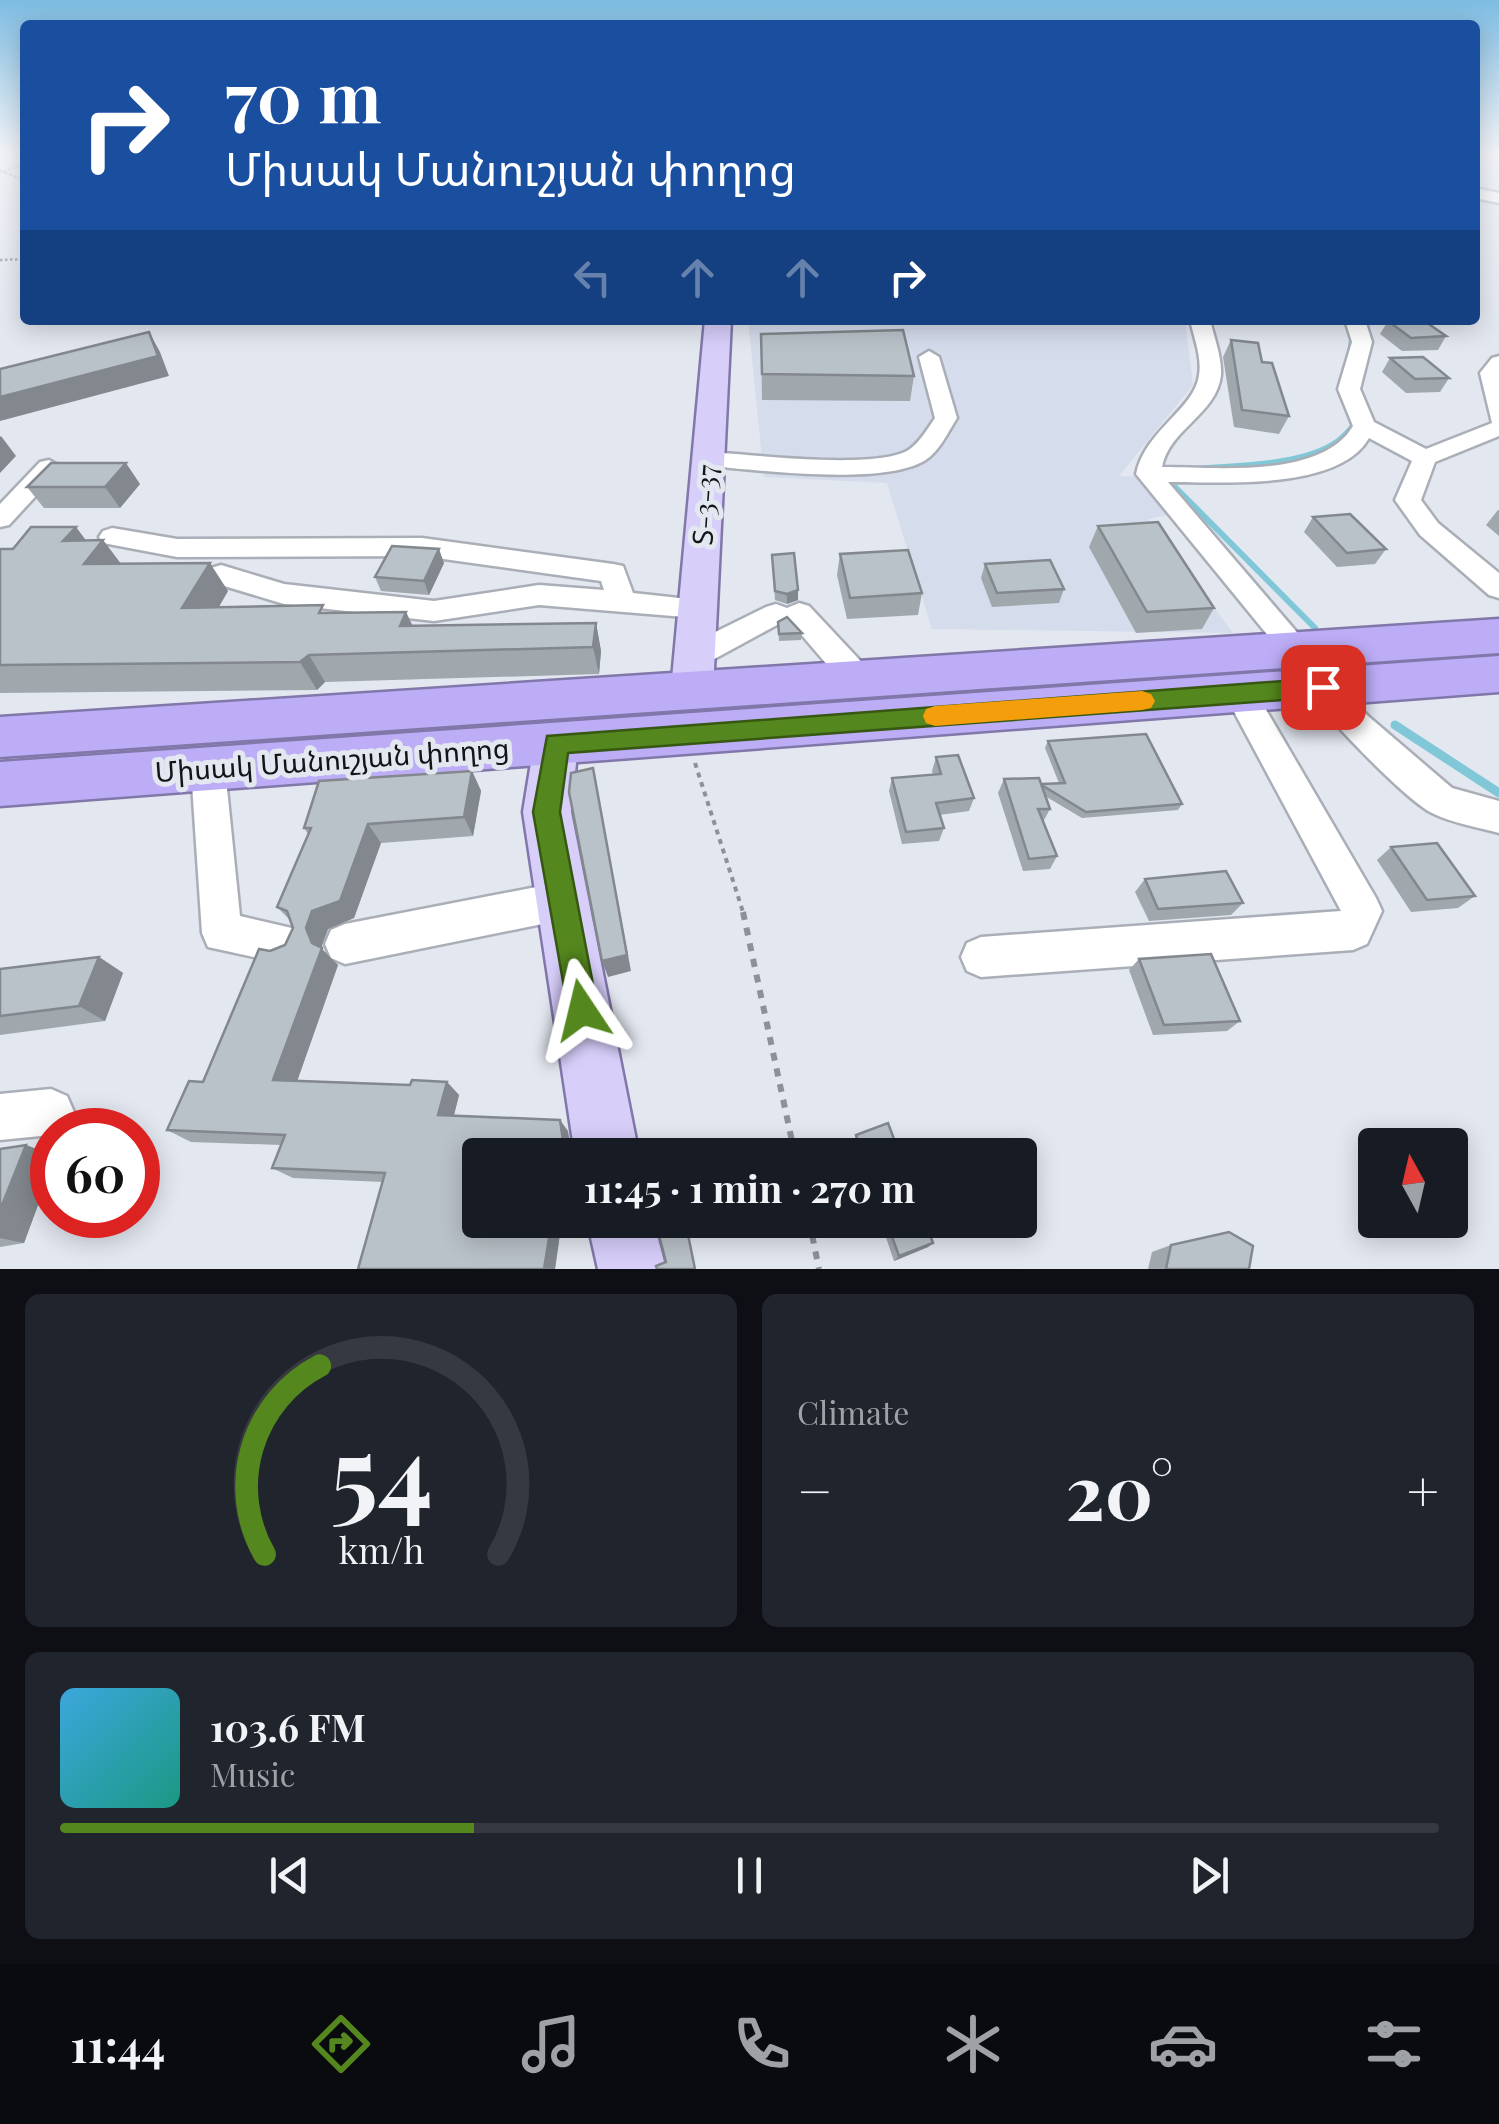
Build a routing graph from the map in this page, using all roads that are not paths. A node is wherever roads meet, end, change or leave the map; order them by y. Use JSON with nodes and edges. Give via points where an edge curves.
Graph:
{"nodes":[{"id":1,"x":718,"y":325,"type":"edge"},
{"id":2,"x":1201,"y":325,"type":"edge"},
{"id":3,"x":1357,"y":325,"type":"edge"},
{"id":4,"x":928,"y":358,"type":"dead end"},
{"id":5,"x":1499,"y":362,"type":"edge"},
{"id":6,"x":1499,"y":418,"type":"edge"},
{"id":7,"x":1364,"y":426,"type":"junction"},
{"id":8,"x":1499,"y":428,"type":"edge"},
{"id":9,"x":1425,"y":458,"type":"junction"},
{"id":10,"x":708,"y":459,"type":"junction"},
{"id":11,"x":49,"y":468,"type":"edge"},
{"id":12,"x":1148,"y":474,"type":"junction"},
{"id":13,"x":0,"y":519,"type":"edge"},
{"id":14,"x":112,"y":537,"type":"dead end"},
{"id":15,"x":221,"y":574,"type":"dead end"},
{"id":16,"x":1499,"y":588,"type":"edge"},
{"id":17,"x":621,"y":600,"type":"junction"},
{"id":18,"x":697,"y":608,"type":"junction"},
{"id":19,"x":1499,"y":636,"type":"edge"},
{"id":20,"x":1310,"y":669,"type":"junction"},
{"id":21,"x":1499,"y":674,"type":"edge"},
{"id":22,"x":858,"y":679,"type":"junction"},
{"id":23,"x":693,"y":693,"type":"junction"},
{"id":24,"x":941,"y":694,"type":"junction"},
{"id":25,"x":1240,"y":694,"type":"junction"},
{"id":26,"x":0,"y":737,"type":"edge"},
{"id":27,"x":556,"y":744,"type":"junction"},
{"id":28,"x":208,"y":769,"type":"junction"},
{"id":29,"x":0,"y":784,"type":"edge"},
{"id":30,"x":1499,"y":817,"type":"edge"},
{"id":31,"x":562,"y":900,"type":"junction"},
{"id":32,"x":286,"y":944,"type":"edge"},
{"id":33,"x":345,"y":944,"type":"dead end"},
{"id":34,"x":981,"y":958,"type":"dead end"},
{"id":35,"x":30,"y":1114,"type":"edge"},
{"id":36,"x":0,"y":1117,"type":"edge"},
{"id":37,"x":604,"y":1138,"type":"edge"},
{"id":38,"x":624,"y":1238,"type":"edge"},
{"id":39,"x":632,"y":1269,"type":"edge"}],
"edges":[{"from":1,"to":10,"type":"main road","name":"Տ-3-37","number":"Տ-3-37"},
{"from":2,"to":12,"type":"street","via":[[1210,378],[1149,453]]},
{"from":3,"to":7,"type":"street","via":[[1362,342],[1350,389]]},
{"from":4,"to":10,"type":"street","via":[[946,418],[918,455],[899,464]]},
{"from":5,"to":6,"type":"street","via":[[1491,373]]},
{"from":7,"to":9,"type":"street"},
{"from":7,"to":12,"type":"street","via":[[1351,448],[1311,467]]},
{"from":8,"to":9,"type":"street"},
{"from":9,"to":16,"type":"street","via":[[1408,500],[1429,530]]},
{"from":10,"to":18,"type":"main road","name":"Տ-3-37","number":"Տ-3-37"},
{"from":11,"to":13,"type":"street"},
{"from":12,"to":20,"type":"street"},
{"from":14,"to":17,"type":"street","via":[[177,548],[422,547],[541,561],[613,573]]},
{"from":15,"to":17,"type":"street","via":[[284,594],[434,611],[539,595]]},
{"from":17,"to":18,"type":"street"},
{"from":18,"to":23,"type":"main road","name":"Տ-3-37","number":"Տ-3-37"},
{"from":19,"to":20,"type":"highway"},
{"from":20,"to":21,"type":"highway"},
{"from":20,"to":24,"type":"highway","name":"Միսակ Մանուշյան փողոց"},
{"from":20,"to":25,"type":"highway","name":"Միսակ Մանուշյան փողոց"},
{"from":20,"to":30,"type":"street","via":[[1356,725],[1441,801]]},
{"from":22,"to":23,"type":"highway","name":"Միսակ Մանուշյան փողոց"},
{"from":22,"to":23,"type":"street","via":[[788,613]]},
{"from":22,"to":24,"type":"highway","name":"Միսակ Մանուշյան փողոց"},
{"from":23,"to":24,"type":"highway","name":"Միսակ Մանուշյան փողոց"},
{"from":23,"to":26,"type":"highway","name":"Միսակ Մանուշյան փողոց"},
{"from":23,"to":27,"type":"highway","name":"Միսակ Մանուշյան փողոց"},
{"from":24,"to":25,"type":"highway","name":"Միսակ Մանուշյան փողոց"},
{"from":25,"to":34,"type":"street","via":[[1362,911],[1353,930]]},
{"from":27,"to":28,"type":"highway","name":"Միսակ Մանուշյան փողոց"},
{"from":27,"to":31,"type":"main road","via":[[547,812]]},
{"from":28,"to":29,"type":"highway","name":"Միսակ Մանուշյան փողոց"},
{"from":28,"to":32,"type":"street","via":[[222,934]]},
{"from":31,"to":33,"type":"street"},
{"from":31,"to":37,"type":"main road"},
{"from":35,"to":36,"type":"street"},
{"from":38,"to":39,"type":"main road"}]}
